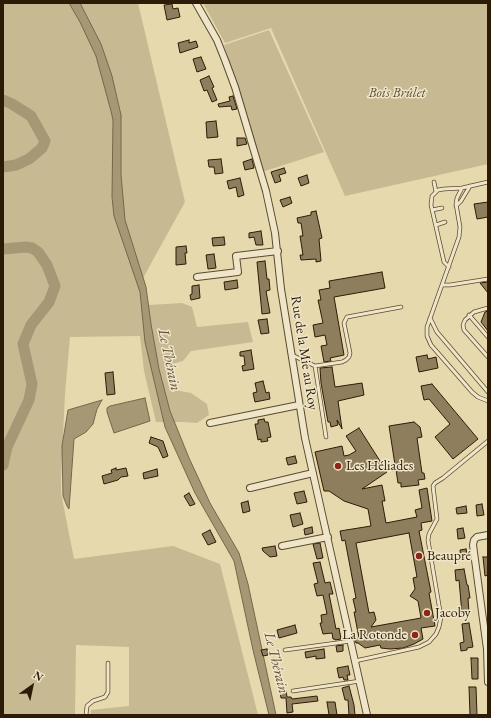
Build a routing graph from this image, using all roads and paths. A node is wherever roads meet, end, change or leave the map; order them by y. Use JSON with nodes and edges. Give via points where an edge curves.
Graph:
{"nodes":[{"id":1,"x":196,"y":3,"type":"edge"},
{"id":2,"x":434,"y":182,"type":"dead end"},
{"id":3,"x":488,"y":182,"type":"edge"},
{"id":4,"x":470,"y":186,"type":"junction"},
{"id":5,"x":462,"y":188,"type":"junction"},
{"id":6,"x":436,"y":192,"type":"junction"},
{"id":7,"x":456,"y":206,"type":"junction"},
{"id":8,"x":442,"y":208,"type":"dead end"},
{"id":9,"x":432,"y":210,"type":"junction"},
{"id":10,"x":445,"y":222,"type":"dead end"},
{"id":11,"x":436,"y":225,"type":"junction"},
{"id":12,"x":278,"y":251,"type":"junction"},
{"id":13,"x":449,"y":267,"type":"junction"},
{"id":14,"x":197,"y":277,"type":"dead end"},
{"id":15,"x":488,"y":279,"type":"edge"},
{"id":16,"x":442,"y":285,"type":"junction"},
{"id":17,"x":401,"y":307,"type":"dead end"},
{"id":18,"x":488,"y":308,"type":"edge"},
{"id":19,"x":469,"y":315,"type":"junction"},
{"id":20,"x":430,"y":318,"type":"junction"},
{"id":21,"x":488,"y":337,"type":"edge"},
{"id":22,"x":292,"y":355,"type":"junction"},
{"id":23,"x":488,"y":358,"type":"edge"},
{"id":24,"x":315,"y":366,"type":"junction"},
{"id":25,"x":488,"y":392,"type":"edge"},
{"id":26,"x":488,"y":401,"type":"edge"},
{"id":27,"x":299,"y":405,"type":"junction"},
{"id":28,"x":210,"y":423,"type":"dead end"},
{"id":29,"x":326,"y":438,"type":"dead end"},
{"id":30,"x":488,"y":441,"type":"edge"},
{"id":31,"x":313,"y":473,"type":"junction"},
{"id":32,"x":250,"y":488,"type":"dead end"},
{"id":33,"x":488,"y":535,"type":"edge"},
{"id":34,"x":328,"y":537,"type":"junction"},
{"id":35,"x":282,"y":546,"type":"dead end"},
{"id":36,"x":351,"y":641,"type":"junction"},
{"id":37,"x":487,"y":649,"type":"edge"},
{"id":38,"x":285,"y":650,"type":"dead end"},
{"id":39,"x":355,"y":661,"type":"junction"},
{"id":40,"x":108,"y":663,"type":"dead end"},
{"id":41,"x":360,"y":681,"type":"junction"},
{"id":42,"x":488,"y":682,"type":"edge"},
{"id":43,"x":293,"y":691,"type":"dead end"},
{"id":44,"x":86,"y":715,"type":"edge"},
{"id":45,"x":367,"y":715,"type":"edge"}],
"edges":[{"from":1,"to":12,"type":"street","name":"Rue de la Mie au Roy","via":[[220,46],[235,87],[264,185]]},
{"from":2,"to":6,"type":"lane"},
{"from":3,"to":4,"type":"lane"},
{"from":4,"to":5,"type":"lane"},
{"from":4,"to":7,"type":"lane","via":[[462,201]]},
{"from":5,"to":6,"type":"lane"},
{"from":5,"to":7,"type":"lane"},
{"from":6,"to":9,"type":"lane","via":[[432,196]]},
{"from":7,"to":13,"type":"lane","via":[[460,234]]},
{"from":8,"to":9,"type":"lane"},
{"from":9,"to":11,"type":"lane"},
{"from":10,"to":11,"type":"lane"},
{"from":11,"to":13,"type":"lane","via":[[444,262]]},
{"from":12,"to":14,"type":"street","via":[[236,256],[238,272]]},
{"from":12,"to":22,"type":"street","name":"Rue de la Mie au Roy","via":[[281,289]]},
{"from":13,"to":16,"type":"lane"},
{"from":15,"to":16,"type":"lane"},
{"from":16,"to":20,"type":"lane"},
{"from":17,"to":24,"type":"lane","via":[[347,317],[344,323],[349,357],[342,362]]},
{"from":18,"to":19,"type":"lane"},
{"from":19,"to":21,"type":"lane"},
{"from":19,"to":23,"type":"lane","via":[[463,322],[463,327]]},
{"from":20,"to":25,"type":"lane","via":[[437,332]]},
{"from":20,"to":26,"type":"lane","via":[[427,331],[431,345],[472,392]]},
{"from":22,"to":24,"type":"lane"},
{"from":22,"to":27,"type":"street","name":"Rue de la Mie au Roy"},
{"from":24,"to":29,"type":"lane"},
{"from":27,"to":28,"type":"street"},
{"from":27,"to":31,"type":"street","name":"Rue de la Mie au Roy"},
{"from":30,"to":39,"type":"lane","via":[[433,486],[438,519],[428,540],[441,617],[436,634],[429,642],[419,647]]},
{"from":31,"to":32,"type":"street"},
{"from":31,"to":34,"type":"street","name":"Rue de la Mie au Roy"},
{"from":33,"to":37,"type":"street","via":[[477,537],[474,543]]},
{"from":34,"to":35,"type":"street"},
{"from":34,"to":36,"type":"street","name":"Rue de la Mie au Roy"},
{"from":36,"to":38,"type":"lane"},
{"from":36,"to":39,"type":"street","name":"Rue de la Mie au Roy"},
{"from":37,"to":42,"type":"street"},
{"from":39,"to":41,"type":"street","name":"Rue de la Mie au Roy"},
{"from":40,"to":44,"type":"lane","via":[[108,692],[105,697],[86,706]]},
{"from":41,"to":43,"type":"lane"},
{"from":41,"to":45,"type":"street","name":"Rue de la Mie au Roy"}]}
